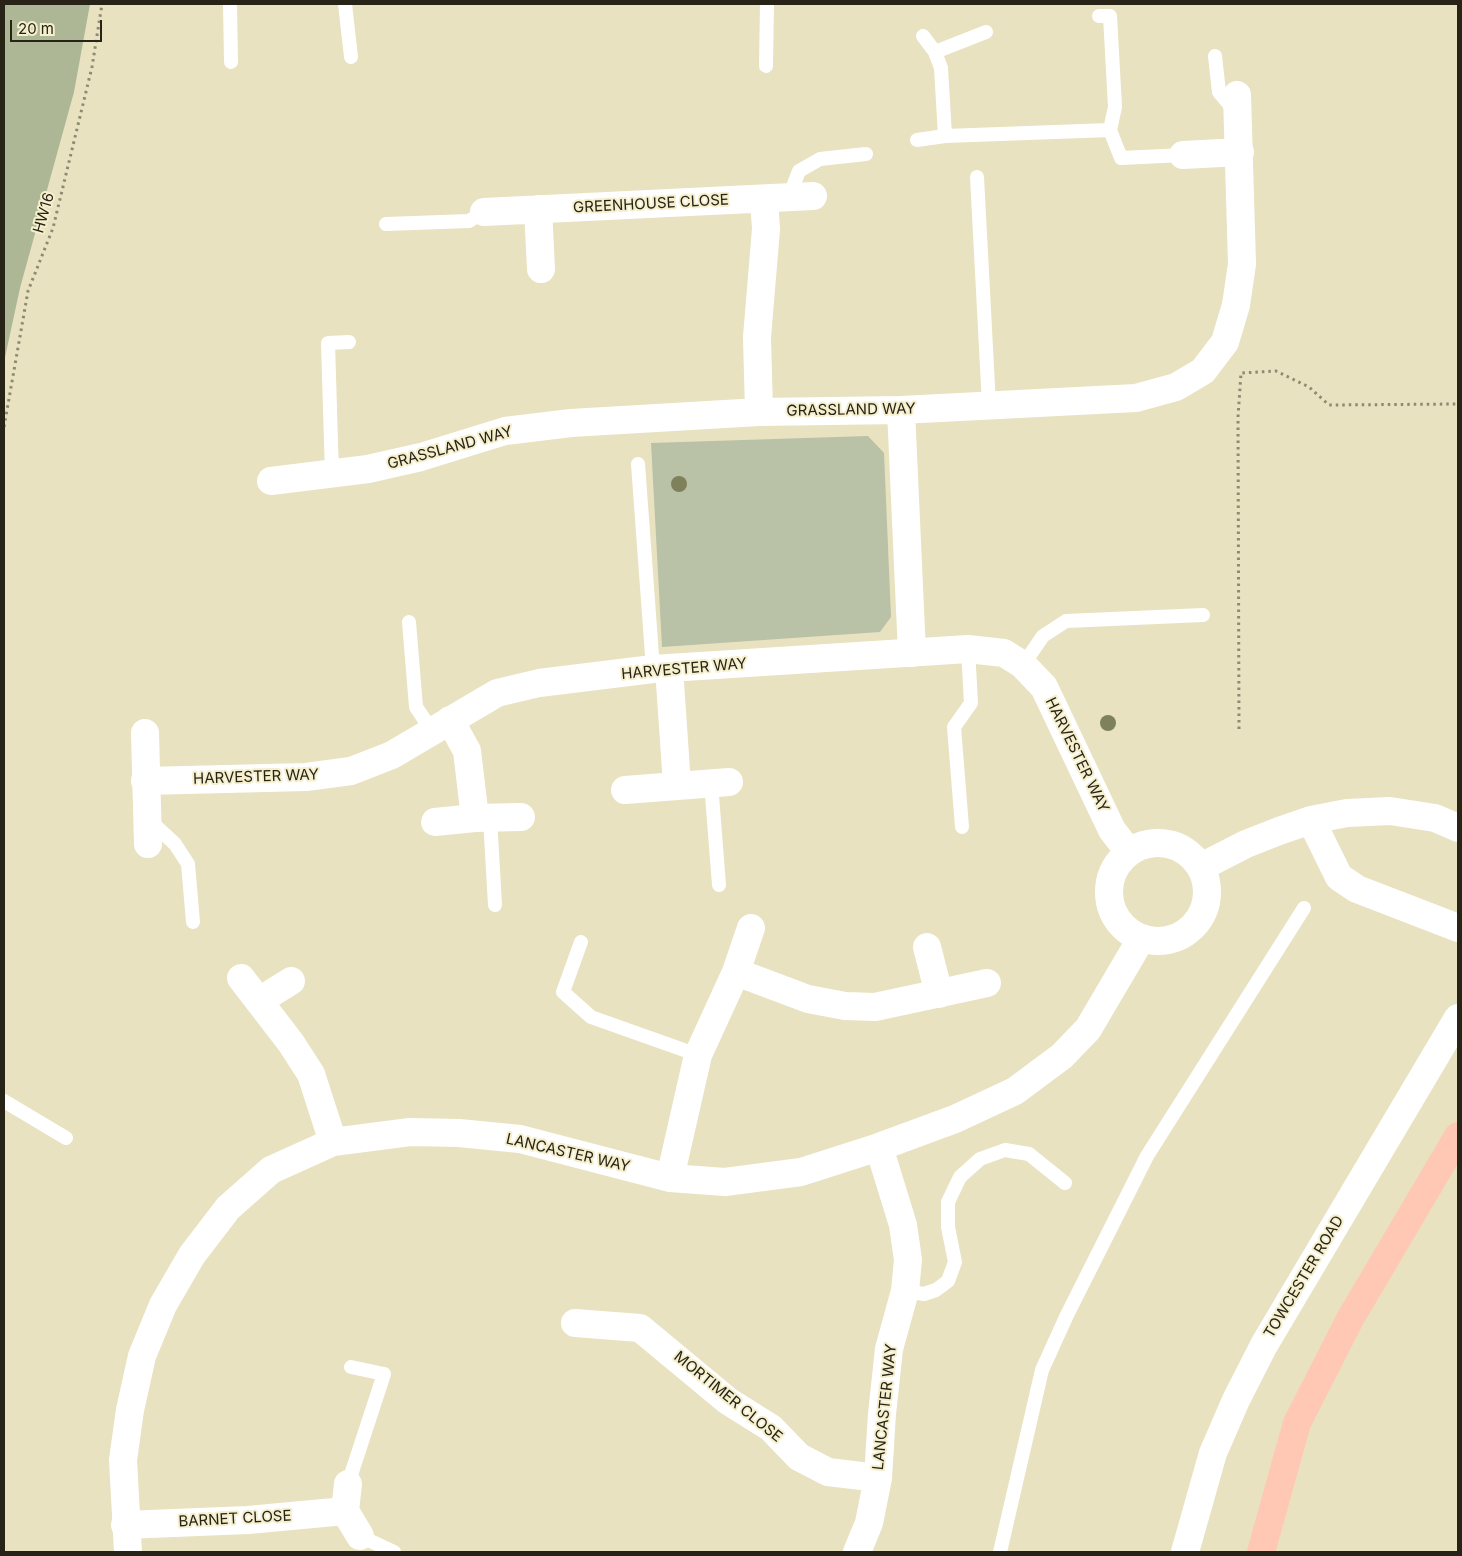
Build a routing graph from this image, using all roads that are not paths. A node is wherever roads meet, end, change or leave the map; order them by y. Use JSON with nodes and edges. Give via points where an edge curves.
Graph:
{"nodes":[{"id":1,"x":230,"y":4,"type":"edge"},
{"id":2,"x":345,"y":4,"type":"edge"},
{"id":3,"x":767,"y":4,"type":"edge"},
{"id":4,"x":1098,"y":16,"type":"dead end"},
{"id":5,"x":986,"y":32,"type":"dead end"},
{"id":6,"x":923,"y":36,"type":"dead end"},
{"id":7,"x":935,"y":52,"type":"junction"},
{"id":8,"x":1216,"y":56,"type":"dead end"},
{"id":9,"x":351,"y":57,"type":"dead end"},
{"id":10,"x":231,"y":62,"type":"dead end"},
{"id":11,"x":766,"y":66,"type":"dead end"},
{"id":12,"x":1237,"y":104,"type":"joint"},
{"id":13,"x":1110,"y":130,"type":"junction"},
{"id":14,"x":945,"y":136,"type":"junction"},
{"id":15,"x":917,"y":140,"type":"dead end"},
{"id":16,"x":1240,"y":152,"type":"junction"},
{"id":17,"x":866,"y":154,"type":"dead end"},
{"id":18,"x":1183,"y":155,"type":"joint"},
{"id":19,"x":977,"y":177,"type":"dead end"},
{"id":20,"x":789,"y":197,"type":"junction"},
{"id":21,"x":538,"y":209,"type":"junction"},
{"id":22,"x":484,"y":212,"type":"joint"},
{"id":23,"x":386,"y":224,"type":"dead end"},
{"id":24,"x":541,"y":269,"type":"dead end"},
{"id":25,"x":349,"y":342,"type":"dead end"},
{"id":26,"x":989,"y":405,"type":"junction"},
{"id":27,"x":901,"y":410,"type":"junction"},
{"id":28,"x":759,"y":412,"type":"junction"},
{"id":29,"x":638,"y":464,"type":"dead end"},
{"id":30,"x":332,"y":474,"type":"junction"},
{"id":31,"x":272,"y":481,"type":"dead end"},
{"id":32,"x":1203,"y":616,"type":"dead end"},
{"id":33,"x":409,"y":622,"type":"dead end"},
{"id":34,"x":968,"y":649,"type":"junction"},
{"id":35,"x":912,"y":653,"type":"junction"},
{"id":36,"x":1023,"y":665,"type":"junction"},
{"id":37,"x":661,"y":669,"type":"junction"},
{"id":38,"x":441,"y":725,"type":"junction"},
{"id":39,"x":145,"y":733,"type":"dead end"},
{"id":40,"x":145,"y":781,"type":"junction"},
{"id":41,"x":720,"y":782,"type":"joint"},
{"id":42,"x":677,"y":785,"type":"junction"},
{"id":43,"x":625,"y":790,"type":"dead end"},
{"id":44,"x":521,"y":817,"type":"dead end"},
{"id":45,"x":482,"y":818,"type":"junction"},
{"id":46,"x":1311,"y":820,"type":"junction"},
{"id":47,"x":436,"y":822,"type":"dead end"},
{"id":48,"x":962,"y":828,"type":"dead end"},
{"id":49,"x":1458,"y":828,"type":"edge"},
{"id":50,"x":147,"y":831,"type":"joint"},
{"id":51,"x":1129,"y":852,"type":"junction"},
{"id":52,"x":1201,"y":868,"type":"junction"},
{"id":53,"x":718,"y":885,"type":"dead end"},
{"id":54,"x":494,"y":905,"type":"dead end"},
{"id":55,"x":1304,"y":908,"type":"dead end"},
{"id":56,"x":192,"y":922,"type":"dead end"},
{"id":57,"x":751,"y":928,"type":"dead end"},
{"id":58,"x":1458,"y":928,"type":"edge"},
{"id":59,"x":1142,"y":939,"type":"junction"},
{"id":60,"x":581,"y":942,"type":"dead end"},
{"id":61,"x":927,"y":947,"type":"dead end"},
{"id":62,"x":736,"y":972,"type":"junction"},
{"id":63,"x":241,"y":978,"type":"dead end"},
{"id":64,"x":291,"y":981,"type":"dead end"},
{"id":65,"x":987,"y":983,"type":"dead end"},
{"id":66,"x":939,"y":994,"type":"junction"},
{"id":67,"x":259,"y":1000,"type":"junction"},
{"id":68,"x":1458,"y":1018,"type":"edge"},
{"id":69,"x":698,"y":1056,"type":"junction"},
{"id":70,"x":4,"y":1101,"type":"edge"},
{"id":71,"x":1458,"y":1136,"type":"edge"},
{"id":72,"x":66,"y":1138,"type":"dead end"},
{"id":73,"x":332,"y":1142,"type":"junction"},
{"id":74,"x":879,"y":1147,"type":"junction"},
{"id":75,"x":670,"y":1178,"type":"junction"},
{"id":76,"x":1065,"y":1183,"type":"dead end"},
{"id":77,"x":905,"y":1291,"type":"junction"},
{"id":78,"x":575,"y":1323,"type":"dead end"},
{"id":79,"x":352,"y":1367,"type":"dead end"},
{"id":80,"x":878,"y":1478,"type":"junction"},
{"id":81,"x":348,"y":1484,"type":"joint"},
{"id":82,"x":345,"y":1511,"type":"junction"},
{"id":83,"x":125,"y":1525,"type":"junction"},
{"id":84,"x":360,"y":1536,"type":"joint"},
{"id":85,"x":128,"y":1552,"type":"edge"},
{"id":86,"x":394,"y":1552,"type":"edge"},
{"id":87,"x":857,"y":1552,"type":"edge"},
{"id":88,"x":1000,"y":1552,"type":"edge"},
{"id":89,"x":1185,"y":1552,"type":"edge"},
{"id":90,"x":1261,"y":1552,"type":"edge"}],
"edges":[{"from":1,"to":10,"type":"lane"},
{"from":2,"to":9,"type":"lane"},
{"from":3,"to":11,"type":"lane"},
{"from":4,"to":13,"type":"lane","via":[[1110,16],[1115,107]]},
{"from":5,"to":7,"type":"lane"},
{"from":6,"to":7,"type":"lane"},
{"from":7,"to":14,"type":"lane","via":[[941,68]]},
{"from":8,"to":12,"type":"lane","via":[[1219,92]]},
{"from":12,"to":16,"type":"street","name":"GRASSLAND WAY"},
{"from":13,"to":14,"type":"lane"},
{"from":13,"to":18,"type":"lane","via":[[1121,158]]},
{"from":14,"to":15,"type":"lane"},
{"from":16,"to":18,"type":"street"},
{"from":16,"to":26,"type":"street","name":"GRASSLAND WAY","via":[[1242,264],[1236,305],[1225,342],[1203,371],[1176,387],[1136,398]]},
{"from":17,"to":20,"type":"lane","via":[[813,163],[799,171]]},
{"from":19,"to":26,"type":"lane"},
{"from":20,"to":21,"type":"street","name":"GREENHOUSE CLOSE"},
{"from":20,"to":28,"type":"street","via":[[766,229],[757,337]]},
{"from":21,"to":22,"type":"street","name":"GREENHOUSE CLOSE"},
{"from":21,"to":24,"type":"street"},
{"from":22,"to":23,"type":"lane","via":[[469,221]]},
{"from":25,"to":30,"type":"lane","via":[[328,343]]},
{"from":26,"to":27,"type":"street","name":"GRASSLAND WAY"},
{"from":27,"to":28,"type":"street","name":"GRASSLAND WAY"},
{"from":27,"to":35,"type":"street"},
{"from":28,"to":30,"type":"street","name":"GRASSLAND WAY","via":[[570,423],[505,431],[421,457]]},
{"from":29,"to":37,"type":"lane"},
{"from":30,"to":31,"type":"street","name":"GRASSLAND WAY"},
{"from":32,"to":36,"type":"lane","via":[[1066,621],[1043,636]]},
{"from":33,"to":38,"type":"lane","via":[[416,707]]},
{"from":34,"to":35,"type":"street","name":"HARVESTER WAY"},
{"from":34,"to":36,"type":"street","name":"HARVESTER WAY","via":[[1004,653]]},
{"from":34,"to":48,"type":"lane","via":[[971,703],[954,727]]},
{"from":35,"to":37,"type":"street","name":"HARVESTER WAY"},
{"from":36,"to":51,"type":"street","name":"HARVESTER WAY","via":[[1044,687],[1112,830]]},
{"from":37,"to":38,"type":"street","name":"HARVESTER WAY","via":[[538,682],[497,693]]},
{"from":37,"to":42,"type":"street"},
{"from":38,"to":40,"type":"street","name":"HARVESTER WAY","via":[[392,755],[351,770],[306,777]]},
{"from":38,"to":45,"type":"street","via":[[467,750]]},
{"from":39,"to":40,"type":"street"},
{"from":40,"to":50,"type":"street"},
{"from":41,"to":42,"type":"street"},
{"from":41,"to":53,"type":"lane"},
{"from":42,"to":43,"type":"street"},
{"from":44,"to":45,"type":"street"},
{"from":45,"to":47,"type":"street"},
{"from":45,"to":54,"type":"lane"},
{"from":46,"to":49,"type":"street","via":[[1347,813],[1390,812],[1435,818]]},
{"from":46,"to":52,"type":"street","via":[[1246,844]]},
{"from":46,"to":58,"type":"street","via":[[1339,878],[1357,889]]},
{"from":50,"to":56,"type":"lane","via":[[175,844],[188,864]]},
{"from":51,"to":52,"type":"street","via":[[1144,845],[1176,846],[1191,855]]},
{"from":51,"to":59,"type":"street","via":[[1116,866],[1110,882],[1109,900],[1120,923]]},
{"from":52,"to":59,"type":"street","via":[[1207,884],[1207,901],[1196,924],[1175,939],[1158,942]]},
{"from":55,"to":88,"type":"lane","via":[[1146,1156],[1067,1315],[1042,1370]]},
{"from":57,"to":62,"type":"street"},
{"from":59,"to":74,"type":"street","via":[[1088,1029],[1062,1056],[1015,1091]]},
{"from":60,"to":69,"type":"lane","via":[[563,992],[591,1016]]},
{"from":61,"to":66,"type":"street"},
{"from":62,"to":66,"type":"street","via":[[808,999],[845,1006],[875,1007]]},
{"from":62,"to":69,"type":"street"},
{"from":63,"to":67,"type":"street"},
{"from":64,"to":67,"type":"street"},
{"from":65,"to":66,"type":"street"},
{"from":67,"to":73,"type":"street","via":[[311,1074]]},
{"from":68,"to":89,"type":"street","name":"TOWCESTER ROAD","via":[[1264,1345],[1213,1453]]},
{"from":69,"to":75,"type":"street"},
{"from":70,"to":72,"type":"lane"},
{"from":71,"to":90,"type":"main road","via":[[1350,1319],[1297,1423]]},
{"from":73,"to":75,"type":"street","name":"LANCASTER WAY","via":[[410,1132],[520,1139]]},
{"from":73,"to":83,"type":"street","name":"LANCASTER WAY","via":[[271,1170],[228,1208],[192,1254],[163,1305],[142,1356],[130,1410],[123,1460]]},
{"from":74,"to":75,"type":"street","name":"LANCASTER WAY","via":[[801,1172],[725,1182]]},
{"from":74,"to":77,"type":"street","name":"LANCASTER WAY","via":[[903,1226],[908,1260]]},
{"from":76,"to":77,"type":"lane","via":[[1029,1154],[1005,1150],[980,1159],[960,1176],[948,1202],[948,1228],[955,1262],[948,1281],[924,1294]]},
{"from":77,"to":80,"type":"street","name":"LANCASTER WAY","via":[[889,1349]]},
{"from":78,"to":80,"type":"street","name":"MORTIMER CLOSE","via":[[640,1328],[728,1401],[771,1428],[799,1457],[828,1472]]},
{"from":79,"to":81,"type":"lane","via":[[384,1374]]},
{"from":80,"to":87,"type":"street","name":"LANCASTER WAY","via":[[869,1523]]},
{"from":81,"to":82,"type":"street"},
{"from":82,"to":83,"type":"street","name":"BARNET CLOSE","via":[[248,1520]]},
{"from":82,"to":84,"type":"street"},
{"from":83,"to":85,"type":"street","name":"LANCASTER WAY"},
{"from":84,"to":86,"type":"lane"}]}
